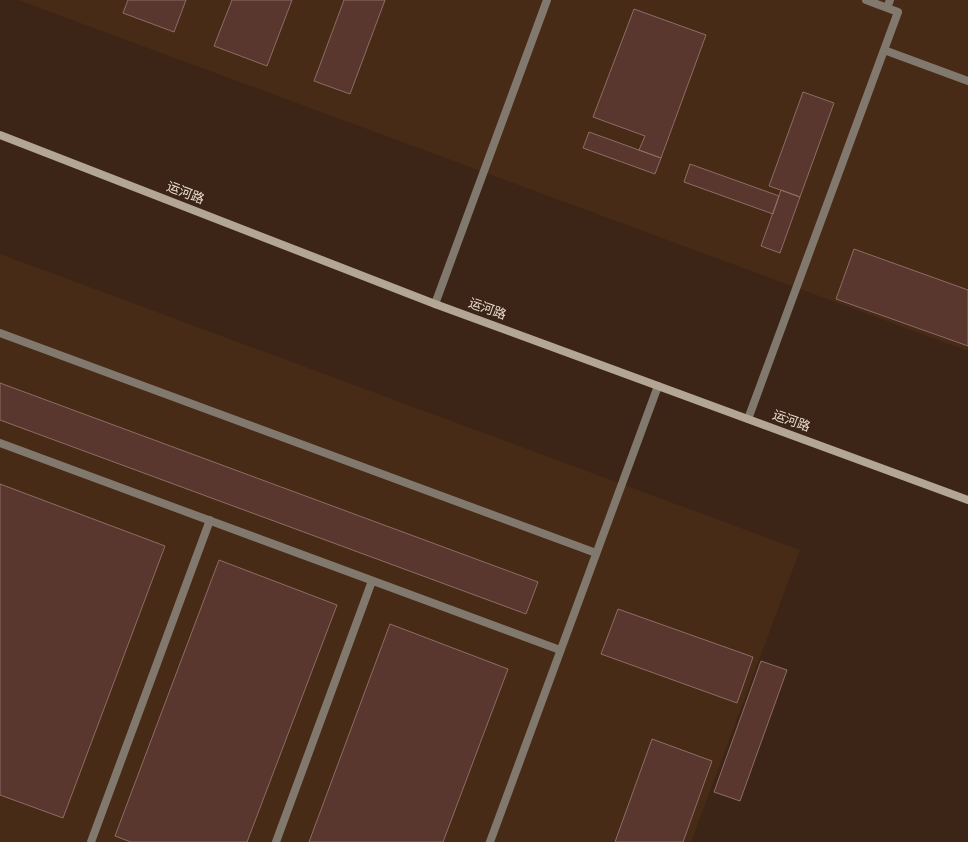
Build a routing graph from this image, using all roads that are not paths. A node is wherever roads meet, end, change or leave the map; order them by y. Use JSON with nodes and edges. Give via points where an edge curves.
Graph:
{"nodes":[{"id":1,"x":547,"y":0,"type":"edge"},
{"id":2,"x":866,"y":0,"type":"edge"},
{"id":3,"x":889,"y":4,"type":"edge"},
{"id":4,"x":884,"y":50,"type":"junction"},
{"id":5,"x":968,"y":81,"type":"edge"},
{"id":6,"x":0,"y":135,"type":"edge"},
{"id":7,"x":435,"y":304,"type":"junction"},
{"id":8,"x":0,"y":333,"type":"edge"},
{"id":9,"x":658,"y":386,"type":"junction"},
{"id":10,"x":748,"y":419,"type":"junction"},
{"id":11,"x":0,"y":443,"type":"edge"},
{"id":12,"x":968,"y":500,"type":"edge"},
{"id":13,"x":210,"y":520,"type":"junction"},
{"id":14,"x":596,"y":553,"type":"junction"},
{"id":15,"x":372,"y":581,"type":"junction"},
{"id":16,"x":560,"y":650,"type":"junction"},
{"id":17,"x":91,"y":842,"type":"edge"},
{"id":18,"x":276,"y":842,"type":"edge"},
{"id":19,"x":490,"y":842,"type":"edge"}],
"edges":[{"from":1,"to":7,"type":"lane"},
{"from":2,"to":3,"type":"lane"},
{"from":3,"to":4,"type":"lane","via":[[898,12]]},
{"from":4,"to":5,"type":"lane"},
{"from":4,"to":10,"type":"lane"},
{"from":6,"to":7,"type":"main road","name":"运河路"},
{"from":7,"to":9,"type":"main road","name":"运河路"},
{"from":8,"to":14,"type":"lane"},
{"from":9,"to":10,"type":"main road","name":"运河路"},
{"from":9,"to":14,"type":"lane"},
{"from":10,"to":12,"type":"main road","name":"运河路"},
{"from":11,"to":13,"type":"lane"},
{"from":13,"to":15,"type":"lane"},
{"from":13,"to":17,"type":"lane"},
{"from":14,"to":16,"type":"lane"},
{"from":15,"to":16,"type":"lane"},
{"from":15,"to":18,"type":"lane"},
{"from":16,"to":19,"type":"lane"}]}
